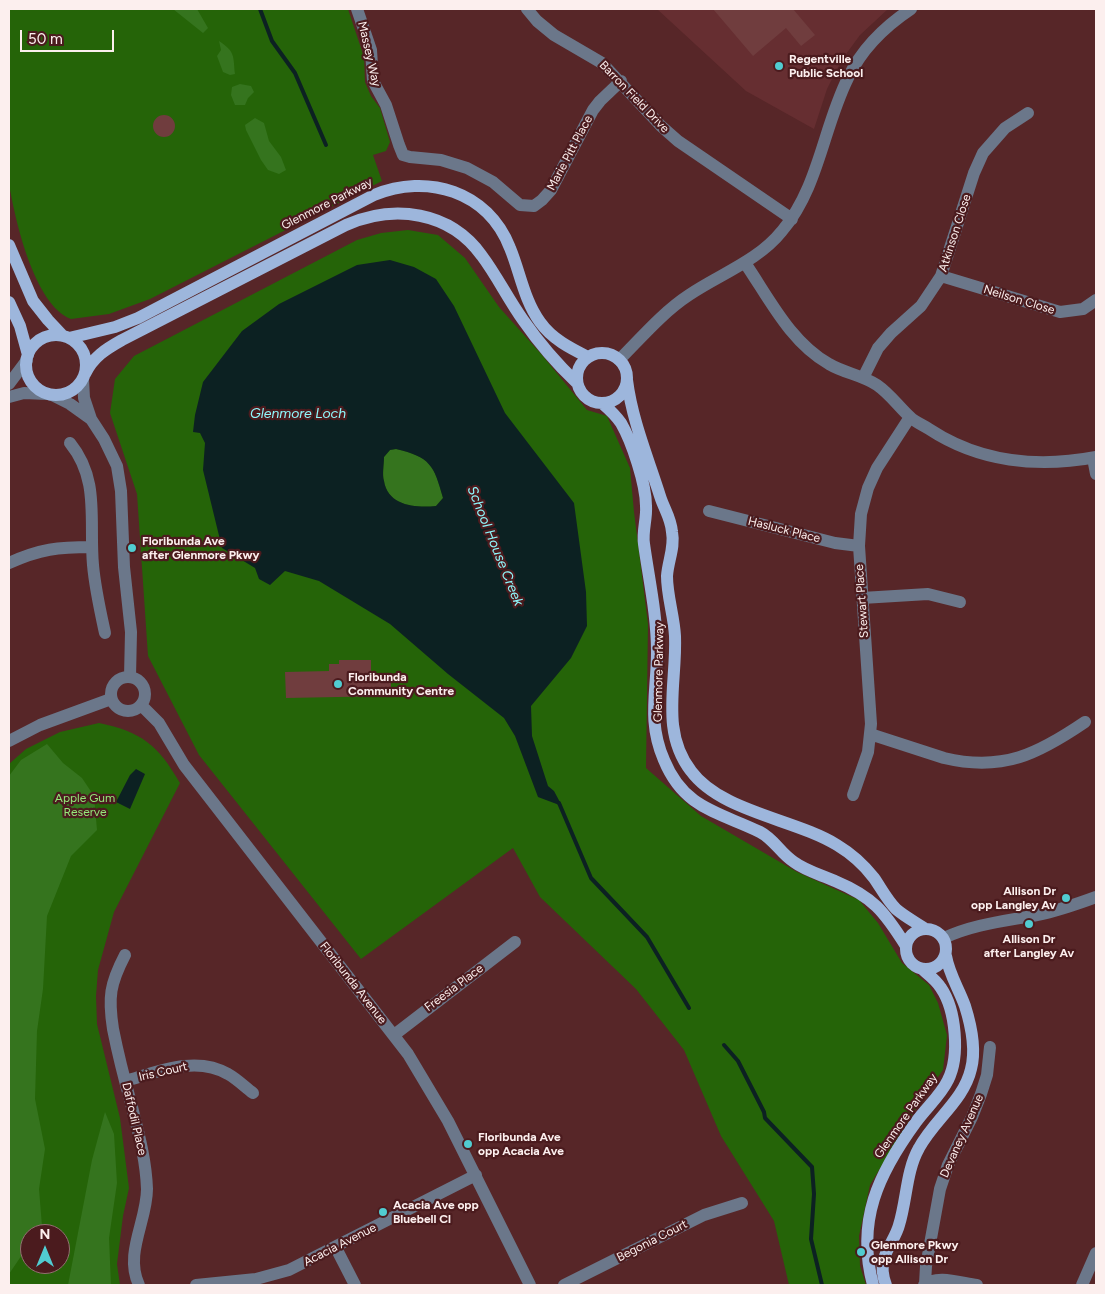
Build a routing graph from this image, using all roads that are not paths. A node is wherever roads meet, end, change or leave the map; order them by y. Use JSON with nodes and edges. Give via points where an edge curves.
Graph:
{"nodes":[{"id":1,"x":357,"y":9,"type":"edge"},
{"id":2,"x":527,"y":9,"type":"edge"},
{"id":3,"x":911,"y":9,"type":"edge"},
{"id":4,"x":621,"y":81,"type":"junction"},
{"id":5,"x":1028,"y":114,"type":"dead end"},
{"id":6,"x":403,"y":155,"type":"joint"},
{"id":7,"x":792,"y":218,"type":"junction"},
{"id":8,"x":9,"y":245,"type":"edge"},
{"id":9,"x":745,"y":263,"type":"junction"},
{"id":10,"x":941,"y":276,"type":"junction"},
{"id":11,"x":1096,"y":300,"type":"edge"},
{"id":12,"x":9,"y":302,"type":"edge"},
{"id":13,"x":66,"y":337,"type":"junction"},
{"id":14,"x":588,"y":357,"type":"junction"},
{"id":15,"x":28,"y":358,"type":"junction"},
{"id":16,"x":619,"y":360,"type":"junction"},
{"id":17,"x":84,"y":376,"type":"junction"},
{"id":18,"x":863,"y":378,"type":"junction"},
{"id":19,"x":627,"y":380,"type":"junction"},
{"id":20,"x":9,"y":384,"type":"edge"},
{"id":21,"x":577,"y":384,"type":"junction"},
{"id":22,"x":49,"y":394,"type":"junction"},
{"id":23,"x":9,"y":397,"type":"edge"},
{"id":24,"x":603,"y":404,"type":"junction"},
{"id":25,"x":910,"y":417,"type":"junction"},
{"id":26,"x":91,"y":419,"type":"junction"},
{"id":27,"x":70,"y":443,"type":"dead end"},
{"id":28,"x":1095,"y":457,"type":"edge"},
{"id":29,"x":1096,"y":474,"type":"edge"},
{"id":30,"x":709,"y":511,"type":"dead end"},
{"id":31,"x":858,"y":546,"type":"junction"},
{"id":32,"x":92,"y":547,"type":"junction"},
{"id":33,"x":9,"y":563,"type":"edge"},
{"id":34,"x":862,"y":598,"type":"junction"},
{"id":35,"x":960,"y":602,"type":"dead end"},
{"id":36,"x":105,"y":633,"type":"dead end"},
{"id":37,"x":130,"y":677,"type":"junction"},
{"id":38,"x":111,"y":699,"type":"junction"},
{"id":39,"x":141,"y":705,"type":"junction"},
{"id":40,"x":1085,"y":722,"type":"dead end"},
{"id":41,"x":870,"y":734,"type":"junction"},
{"id":42,"x":9,"y":742,"type":"edge"},
{"id":43,"x":853,"y":795,"type":"dead end"},
{"id":44,"x":1096,"y":897,"type":"edge"},
{"id":45,"x":924,"y":928,"type":"junction"},
{"id":46,"x":944,"y":938,"type":"junction"},
{"id":47,"x":515,"y":942,"type":"dead end"},
{"id":48,"x":906,"y":946,"type":"junction"},
{"id":49,"x":125,"y":956,"type":"dead end"},
{"id":50,"x":946,"y":956,"type":"junction"},
{"id":51,"x":922,"y":969,"type":"junction"},
{"id":52,"x":394,"y":1035,"type":"junction"},
{"id":53,"x":990,"y":1047,"type":"dead end"},
{"id":54,"x":125,"y":1081,"type":"junction"},
{"id":55,"x":253,"y":1093,"type":"dead end"},
{"id":56,"x":476,"y":1175,"type":"junction"},
{"id":57,"x":742,"y":1203,"type":"dead end"},
{"id":58,"x":336,"y":1248,"type":"junction"},
{"id":59,"x":1096,"y":1253,"type":"edge"},
{"id":60,"x":924,"y":1284,"type":"edge"},
{"id":61,"x":139,"y":1285,"type":"edge"},
{"id":62,"x":196,"y":1285,"type":"edge"},
{"id":63,"x":355,"y":1285,"type":"edge"},
{"id":64,"x":530,"y":1285,"type":"edge"},
{"id":65,"x":564,"y":1285,"type":"edge"},
{"id":66,"x":873,"y":1285,"type":"edge"},
{"id":67,"x":886,"y":1285,"type":"edge"},
{"id":68,"x":977,"y":1285,"type":"edge"},
{"id":69,"x":1082,"y":1285,"type":"edge"}],
"edges":[{"from":1,"to":6,"type":"street","name":"Massey Way","via":[[371,50],[373,81],[386,104]]},
{"from":2,"to":4,"type":"street","name":"Barron Field Drive","via":[[550,32],[591,55]]},
{"from":3,"to":7,"type":"street","via":[[880,33],[861,55],[849,76],[810,185]]},
{"from":4,"to":6,"type":"street","name":"Marie Pitt Place","via":[[596,105],[555,185],[534,206],[520,205],[493,182],[467,168],[442,160]]},
{"from":4,"to":7,"type":"street","name":"Barron Field Drive","via":[[678,140]]},
{"from":5,"to":10,"type":"street","name":"Atkinson Close","via":[[1001,132],[980,158]]},
{"from":7,"to":9,"type":"street","via":[[771,244]]},
{"from":8,"to":13,"type":"main road","via":[[33,301]]},
{"from":9,"to":16,"type":"street","via":[[687,296]]},
{"from":9,"to":18,"type":"street","via":[[804,345],[829,364]]},
{"from":10,"to":11,"type":"street","name":"Neilson Close","via":[[1060,312],[1083,309]]},
{"from":10,"to":18,"type":"street","name":"Atkinson Close","via":[[921,306],[878,348]]},
{"from":12,"to":15,"type":"main road","via":[[23,334]]},
{"from":13,"to":14,"type":"main road","name":"Glenmore Parkway","via":[[115,327],[138,318],[374,195],[395,188],[430,185],[471,200],[487,213],[506,238],[520,282],[538,320],[557,340]]},
{"from":13,"to":15,"type":"main road","via":[[46,338],[39,342]]},
{"from":13,"to":17,"type":"main road","via":[[82,349]]},
{"from":14,"to":16,"type":"main road","via":[[601,353]]},
{"from":14,"to":21,"type":"main road","via":[[579,366]]},
{"from":15,"to":20,"type":"street"},
{"from":15,"to":22,"type":"main road","via":[[29,377],[33,384]]},
{"from":16,"to":19,"type":"main road"},
{"from":17,"to":21,"type":"main road","via":[[97,356],[122,340],[346,225],[365,217],[396,213],[430,218],[453,228],[468,240],[482,254],[546,352]]},
{"from":17,"to":22,"type":"main road","via":[[70,392]]},
{"from":17,"to":26,"type":"street","via":[[84,398]]},
{"from":18,"to":25,"type":"street","via":[[882,389]]},
{"from":19,"to":24,"type":"main road","via":[[619,397]]},
{"from":19,"to":45,"type":"main road","name":"Glenmore Parkway","via":[[639,433],[672,530],[668,574],[675,649],[671,718],[682,758],[698,779],[718,795],[820,836],[848,852],[865,868],[896,909]]},
{"from":21,"to":24,"type":"main road","via":[[586,399]]},
{"from":22,"to":23,"type":"street","via":[[24,393]]},
{"from":22,"to":26,"type":"street"},
{"from":24,"to":48,"type":"main road","name":"Glenmore Parkway","via":[[621,424],[645,492],[643,538],[657,638],[653,715],[667,767],[689,796],[705,809],[760,832],[795,863],[863,894],[885,914]]},
{"from":25,"to":28,"type":"street","via":[[956,445],[992,457],[1046,463]]},
{"from":25,"to":31,"type":"street","name":"Stewart Place","via":[[880,462],[868,488]]},
{"from":26,"to":37,"type":"street","via":[[113,456],[120,484],[131,632]]},
{"from":27,"to":32,"type":"street","via":[[79,454],[92,494]]},
{"from":28,"to":29,"type":"street"},
{"from":30,"to":31,"type":"street","name":"Hasluck Place"},
{"from":31,"to":34,"type":"street","name":"Stewart Place"},
{"from":32,"to":33,"type":"street","via":[[47,549]]},
{"from":32,"to":36,"type":"street","via":[[97,599]]},
{"from":34,"to":35,"type":"street","via":[[928,594]]},
{"from":34,"to":41,"type":"street","name":"Stewart Place"},
{"from":37,"to":38,"type":"street","via":[[116,681],[111,689]]},
{"from":37,"to":39,"type":"street","via":[[142,685],[145,695]]},
{"from":38,"to":39,"type":"street","via":[[122,710],[132,710]]},
{"from":38,"to":42,"type":"street","via":[[40,725]]},
{"from":39,"to":52,"type":"street","name":"Floribunda Avenue","via":[[159,723],[184,765]]},
{"from":40,"to":41,"type":"street","via":[[1044,748],[1010,760],[990,762],[950,760]]},
{"from":41,"to":43,"type":"street","name":"Stewart Place","via":[[866,759]]},
{"from":44,"to":46,"type":"street","via":[[1054,911],[962,930]]},
{"from":45,"to":46,"type":"main road","via":[[936,930]]},
{"from":45,"to":48,"type":"main road","via":[[912,934]]},
{"from":46,"to":50,"type":"main road"},
{"from":47,"to":52,"type":"street","name":"Freesia Place"},
{"from":48,"to":51,"type":"main road","via":[[909,960]]},
{"from":49,"to":54,"type":"street","name":"Daffodil Place","via":[[114,976],[110,1001],[112,1029]]},
{"from":50,"to":51,"type":"main road","via":[[936,967]]},
{"from":50,"to":67,"type":"main road","via":[[947,967],[965,1006],[973,1056],[971,1069],[967,1083],[929,1131],[912,1163],[899,1226],[884,1258],[882,1268]]},
{"from":51,"to":66,"type":"main road","name":"Glenmore Parkway","via":[[942,989],[946,998],[954,1028],[954,1058],[948,1080],[902,1142],[875,1194],[869,1212],[867,1238]]},
{"from":52,"to":56,"type":"street","name":"Floribunda Avenue","via":[[426,1083]]},
{"from":53,"to":60,"type":"street","name":"Devaney Avenue","via":[[982,1094],[948,1164],[940,1189]]},
{"from":54,"to":55,"type":"street","name":"Iris Court","via":[[182,1066],[202,1065],[228,1074]]},
{"from":54,"to":61,"type":"street","name":"Daffodil Place","via":[[143,1154],[146,1185],[146,1206],[134,1261]]},
{"from":56,"to":58,"type":"street","name":"Acacia Avenue"},
{"from":56,"to":64,"type":"street","name":"Floribunda Avenue"},
{"from":57,"to":65,"type":"street","name":"Begonia Court","via":[[704,1216]]},
{"from":58,"to":62,"type":"street","name":"Acacia Avenue","via":[[273,1275]]},
{"from":58,"to":63,"type":"street"},
{"from":59,"to":69,"type":"street"},
{"from":60,"to":68,"type":"street","name":"Devaney Avenue","via":[[938,1280]]}]}
